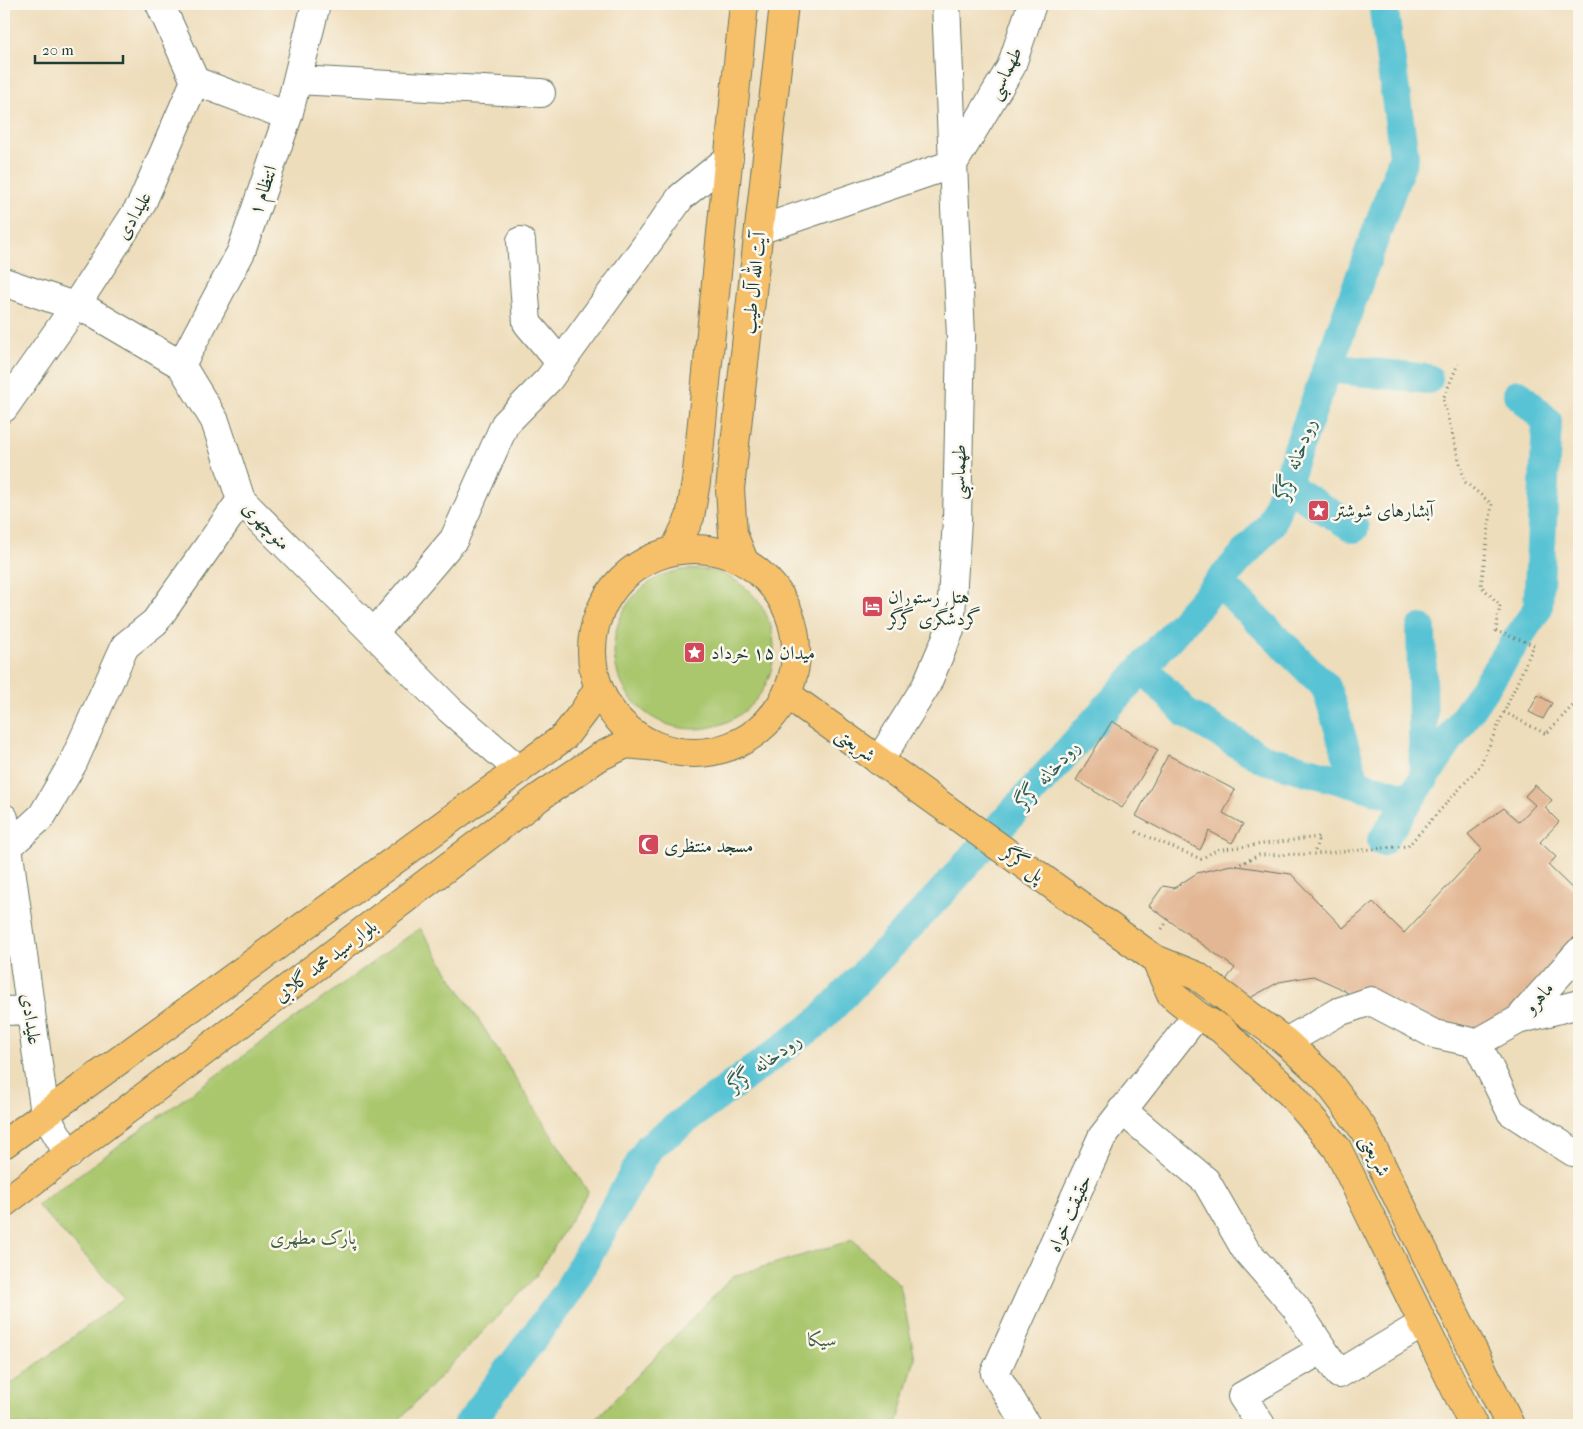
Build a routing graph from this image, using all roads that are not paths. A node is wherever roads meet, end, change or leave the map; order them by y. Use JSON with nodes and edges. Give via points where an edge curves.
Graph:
{"nodes":[{"id":1,"x":160,"y":4,"type":"edge"},
{"id":2,"x":316,"y":4,"type":"edge"},
{"id":3,"x":744,"y":4,"type":"edge"},
{"id":4,"x":784,"y":4,"type":"edge"},
{"id":5,"x":946,"y":4,"type":"edge"},
{"id":6,"x":1032,"y":4,"type":"edge"},
{"id":7,"x":297,"y":80,"type":"junction"},
{"id":8,"x":195,"y":82,"type":"junction"},
{"id":9,"x":541,"y":93,"type":"dead end"},
{"id":10,"x":288,"y":116,"type":"junction"},
{"id":11,"x":729,"y":158,"type":"junction"},
{"id":12,"x":953,"y":164,"type":"junction"},
{"id":13,"x":759,"y":230,"type":"junction"},
{"id":14,"x":521,"y":241,"type":"dead end"},
{"id":15,"x":4,"y":282,"type":"edge"},
{"id":16,"x":74,"y":308,"type":"junction"},
{"id":17,"x":560,"y":362,"type":"junction"},
{"id":18,"x":181,"y":365,"type":"junction"},
{"id":19,"x":4,"y":408,"type":"edge"},
{"id":20,"x":241,"y":500,"type":"junction"},
{"id":21,"x":675,"y":549,"type":"junction"},
{"id":22,"x":744,"y":561,"type":"junction"},
{"id":23,"x":374,"y":634,"type":"junction"},
{"id":24,"x":598,"y":688,"type":"junction"},
{"id":25,"x":788,"y":695,"type":"junction"},
{"id":26,"x":658,"y":747,"type":"junction"},
{"id":27,"x":879,"y":761,"type":"junction"},
{"id":28,"x":519,"y":770,"type":"junction"},
{"id":29,"x":925,"y":792,"type":"joint"},
{"id":30,"x":4,"y":818,"type":"edge"},
{"id":31,"x":8,"y":846,"type":"junction"},
{"id":32,"x":1123,"y":935,"type":"joint"},
{"id":33,"x":1579,"y":952,"type":"edge"},
{"id":34,"x":1155,"y":959,"type":"junction"},
{"id":35,"x":1579,"y":1004,"type":"edge"},
{"id":36,"x":31,"y":1010,"type":"junction"},
{"id":37,"x":4,"y":1011,"type":"edge"},
{"id":38,"x":1197,"y":1015,"type":"junction"},
{"id":39,"x":1518,"y":1020,"type":"junction"},
{"id":40,"x":1286,"y":1042,"type":"junction"},
{"id":41,"x":1477,"y":1043,"type":"junction"},
{"id":42,"x":1122,"y":1110,"type":"junction"},
{"id":43,"x":45,"y":1114,"type":"junction"},
{"id":44,"x":4,"y":1144,"type":"edge"},
{"id":45,"x":1573,"y":1152,"type":"dead end"},
{"id":46,"x":69,"y":1155,"type":"junction"},
{"id":47,"x":4,"y":1203,"type":"edge"},
{"id":48,"x":1422,"y":1324,"type":"junction"},
{"id":49,"x":1323,"y":1349,"type":"junction"},
{"id":50,"x":1026,"y":1425,"type":"edge"},
{"id":51,"x":1261,"y":1425,"type":"edge"},
{"id":52,"x":1473,"y":1425,"type":"edge"},
{"id":53,"x":1510,"y":1425,"type":"edge"}],
"edges":[{"from":1,"to":8,"type":"street"},
{"from":2,"to":7,"type":"street","name":"انتظام ۱"},
{"from":3,"to":11,"type":"main road","name":"آیت الله آل طیب"},
{"from":4,"to":13,"type":"main road","name":"آیت الله آل طیب"},
{"from":5,"to":12,"type":"street","name":"طهماسبی"},
{"from":6,"to":12,"type":"street","name":"طهماسبی","via":[[1011,67]]},
{"from":7,"to":9,"type":"street"},
{"from":7,"to":10,"type":"street","name":"انتظام ۱"},
{"from":8,"to":10,"type":"street"},
{"from":8,"to":16,"type":"street","name":"علیدادی","via":[[141,205]]},
{"from":10,"to":18,"type":"street","name":"انتظام ۱","via":[[241,252]]},
{"from":11,"to":17,"type":"street","via":[[681,197]]},
{"from":11,"to":21,"type":"main road","name":"آیت الله آل طیب","via":[[696,482],[690,517]]},
{"from":12,"to":13,"type":"street"},
{"from":12,"to":27,"type":"street","name":"طهماسبی","via":[[961,336],[957,520],[950,630],[926,686]]},
{"from":13,"to":22,"type":"main road","name":"آیت الله آل طیب","via":[[730,489],[733,534]]},
{"from":14,"to":17,"type":"street","via":[[528,324]]},
{"from":15,"to":16,"type":"street","name":"منوچهری"},
{"from":16,"to":18,"type":"street","name":"منوچهری","via":[[91,312]]},
{"from":16,"to":19,"type":"street","name":"علیدادی"},
{"from":17,"to":23,"type":"street","via":[[505,424],[454,540]]},
{"from":18,"to":20,"type":"street","name":"منوچهری","via":[[215,421]]},
{"from":20,"to":23,"type":"street","name":"منوچهری"},
{"from":20,"to":31,"type":"street","via":[[155,622],[125,646],[73,763],[47,808]]},
{"from":21,"to":22,"type":"main road","via":[[711,549]]},
{"from":21,"to":24,"type":"main road","via":[[646,560],[620,579],[602,605],[592,632],[591,660]]},
{"from":22,"to":25,"type":"main road","via":[[769,580],[786,606],[796,634],[797,665]]},
{"from":23,"to":28,"type":"street","name":"منوچهری","via":[[449,709]]},
{"from":24,"to":26,"type":"main road","via":[[619,720],[633,733]]},
{"from":24,"to":28,"type":"main road","name":"بلوار سید محمد گلابی","via":[[564,737]]},
{"from":25,"to":26,"type":"main road","via":[[771,720],[740,743],[718,751],[688,754]]},
{"from":25,"to":27,"type":"main road","name":"شریعتی"},
{"from":26,"to":46,"type":"main road","name":"بلوار سید محمد گلابی","via":[[626,744],[599,757],[541,796]]},
{"from":27,"to":29,"type":"main road","name":"شریعتی"},
{"from":28,"to":43,"type":"main road","name":"بلوار سید محمد گلابی"},
{"from":29,"to":32,"type":"main road","name":"پل گرگر"},
{"from":30,"to":31,"type":"street","name":"علیدادی"},
{"from":31,"to":36,"type":"street","name":"علیدادی"},
{"from":32,"to":34,"type":"main road","name":"شریعتی"},
{"from":33,"to":39,"type":"street","name":"ماهرو"},
{"from":34,"to":38,"type":"main road","name":"شریعتی","via":[[1172,994]]},
{"from":34,"to":40,"type":"main road","name":"شریعتی","via":[[1197,976]]},
{"from":35,"to":39,"type":"street"},
{"from":36,"to":37,"type":"street"},
{"from":36,"to":43,"type":"street","name":"علیدادی"},
{"from":38,"to":42,"type":"street","name":"حقیقت خواه"},
{"from":38,"to":48,"type":"main road","name":"شریعتی","via":[[1221,1029],[1291,1094],[1337,1148]]},
{"from":39,"to":41,"type":"street"},
{"from":40,"to":41,"type":"street","via":[[1338,1012],[1371,1001],[1434,1034]]},
{"from":40,"to":53,"type":"main road","name":"شریعتی","via":[[1325,1078],[1364,1130]]},
{"from":41,"to":45,"type":"street","via":[[1511,1112]]},
{"from":42,"to":49,"type":"street","via":[[1206,1181],[1245,1249],[1296,1308]]},
{"from":42,"to":50,"type":"street","name":"حقیقت خواه","via":[[1102,1137],[995,1373]]},
{"from":43,"to":44,"type":"main road","name":"بلوار سید محمد گلابی"},
{"from":43,"to":46,"type":"street","name":"علیدادی"},
{"from":46,"to":47,"type":"main road","name":"بلوار سید محمد گلابی"},
{"from":48,"to":49,"type":"street","via":[[1339,1374]]},
{"from":48,"to":52,"type":"main road","name":"شریعتی"},
{"from":49,"to":51,"type":"street","via":[[1242,1396]]}]}
